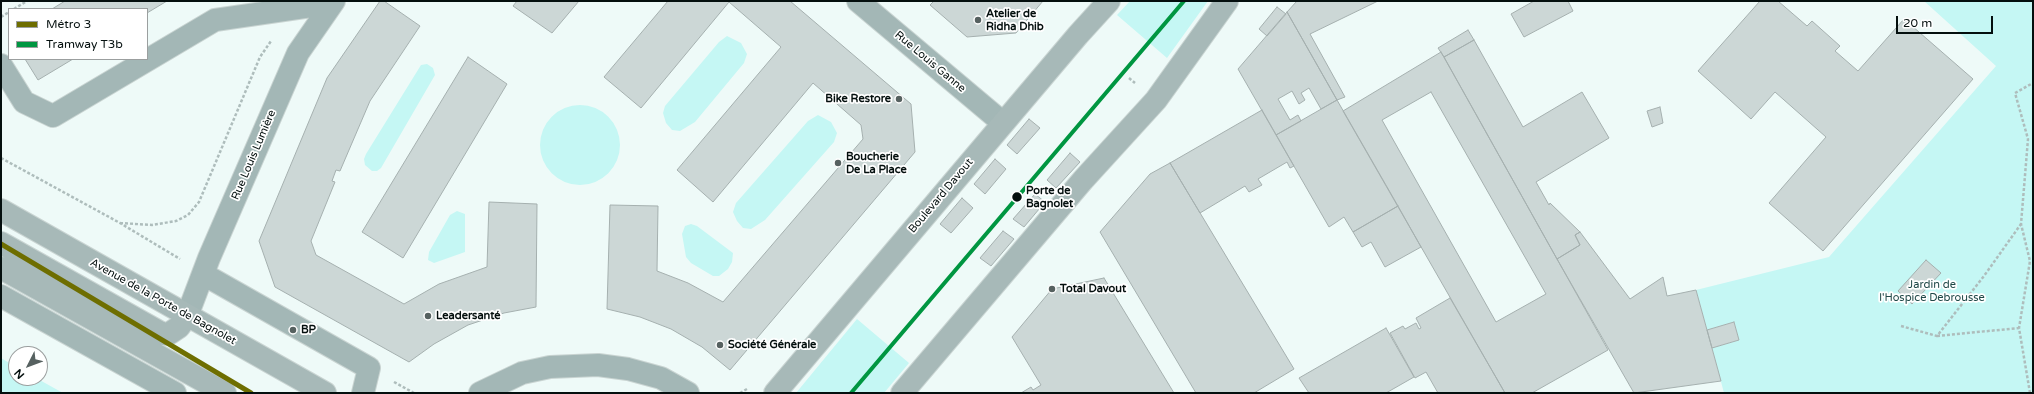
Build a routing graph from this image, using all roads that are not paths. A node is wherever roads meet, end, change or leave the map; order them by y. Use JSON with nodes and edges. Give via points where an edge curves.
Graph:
{"nodes":[{"id":1,"x":858,"y":1,"type":"edge"},
{"id":2,"x":1109,"y":1,"type":"edge"},
{"id":3,"x":1227,"y":1,"type":"edge"},
{"id":4,"x":332,"y":2,"type":"edge"},
{"id":5,"x":148,"y":60,"type":"edge"},
{"id":6,"x":148,"y":60,"type":"edge"},
{"id":7,"x":1,"y":65,"type":"edge"},
{"id":8,"x":1003,"y":123,"type":"junction"},
{"id":9,"x":1,"y":210,"type":"edge"},
{"id":10,"x":1,"y":243,"type":"edge"},
{"id":11,"x":1,"y":268,"type":"edge"},
{"id":12,"x":203,"y":274,"type":"junction"},
{"id":13,"x":1,"y":296,"type":"edge"},
{"id":14,"x":187,"y":316,"type":"junction"},
{"id":15,"x":175,"y":393,"type":"edge"},
{"id":16,"x":225,"y":393,"type":"edge"},
{"id":17,"x":325,"y":393,"type":"edge"},
{"id":18,"x":363,"y":393,"type":"edge"},
{"id":19,"x":480,"y":393,"type":"edge"},
{"id":20,"x":688,"y":393,"type":"edge"},
{"id":21,"x":775,"y":393,"type":"edge"},
{"id":22,"x":902,"y":393,"type":"edge"}],
"edges":[{"from":1,"to":8,"type":"street","name":"Rue Louis Ganne"},
{"from":2,"to":8,"type":"main road","name":"Boulevard Davout"},
{"from":3,"to":22,"type":"main road","via":[[1156,100],[1083,180]]},
{"from":4,"to":6,"type":"street","via":[[215,20]]},
{"from":4,"to":12,"type":"street","name":"Rue Louis Lumière","via":[[298,53]]},
{"from":5,"to":7,"type":"street","via":[[53,116],[24,102]]},
{"from":8,"to":21,"type":"main road","name":"Boulevard Davout"},
{"from":9,"to":14,"type":"main road","name":"Avenue de la Porte de Bagnolet"},
{"from":10,"to":14,"type":"main road","via":[[163,334],[170,333]]},
{"from":11,"to":16,"type":"main road"},
{"from":12,"to":14,"type":"street","name":"Rue Louis Lumière"},
{"from":12,"to":18,"type":"street","via":[[369,368]]},
{"from":13,"to":15,"type":"street"},
{"from":14,"to":17,"type":"main road","name":"Avenue de la Porte de Bagnolet"},
{"from":19,"to":20,"type":"street","via":[[522,373],[550,367],[598,365],[628,369],[661,378]]}]}
